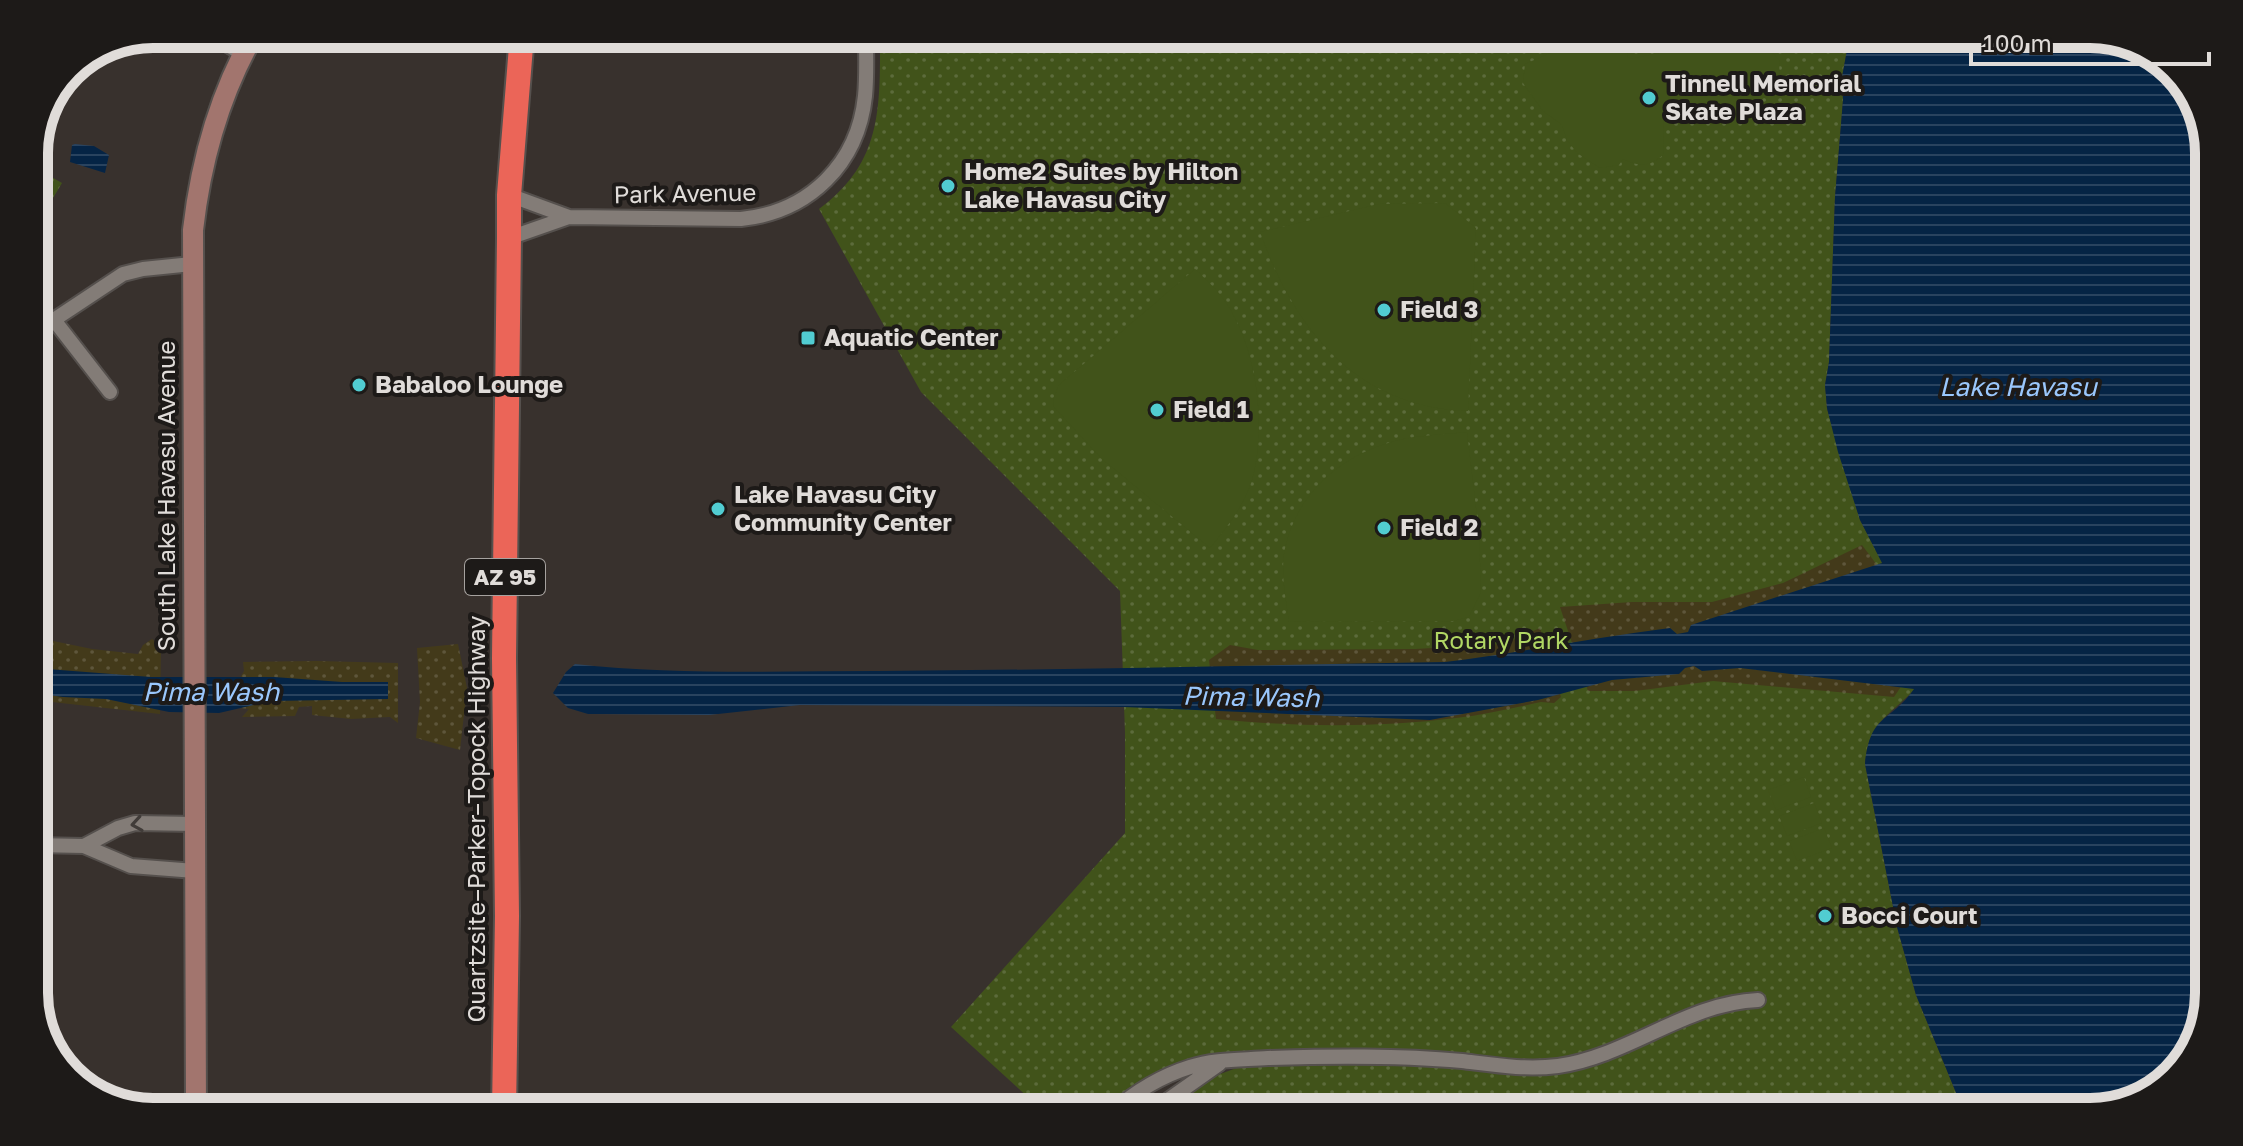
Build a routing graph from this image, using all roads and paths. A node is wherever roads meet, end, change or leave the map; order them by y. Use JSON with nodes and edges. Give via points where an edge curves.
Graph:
{"nodes":[{"id":1,"x":233,"y":48,"type":"edge"},
{"id":2,"x":246,"y":48,"type":"edge"},
{"id":3,"x":521,"y":48,"type":"edge"},
{"id":4,"x":866,"y":48,"type":"edge"},
{"id":5,"x":243,"y":54,"type":"junction"},
{"id":6,"x":509,"y":195,"type":"junction"},
{"id":7,"x":569,"y":217,"type":"junction"},
{"id":8,"x":509,"y":238,"type":"junction"},
{"id":9,"x":192,"y":264,"type":"junction"},
{"id":10,"x":54,"y":320,"type":"junction"},
{"id":11,"x":48,"y":324,"type":"edge"},
{"id":12,"x":110,"y":392,"type":"dead end"},
{"id":13,"x":195,"y":824,"type":"junction"},
{"id":14,"x":48,"y":845,"type":"edge"},
{"id":15,"x":84,"y":846,"type":"junction"},
{"id":16,"x":195,"y":871,"type":"junction"},
{"id":17,"x":1758,"y":1000,"type":"dead end"},
{"id":18,"x":1223,"y":1062,"type":"junction"},
{"id":19,"x":196,"y":1098,"type":"edge"},
{"id":20,"x":504,"y":1098,"type":"edge"},
{"id":21,"x":1130,"y":1098,"type":"edge"},
{"id":22,"x":1171,"y":1098,"type":"edge"}],
"edges":[{"from":1,"to":5,"type":"street"},
{"from":2,"to":5,"type":"main road","name":"South Lake Havasu Avenue"},
{"from":3,"to":6,"type":"highway","number":"AZ 95"},
{"from":4,"to":7,"type":"street","name":"Park Avenue","via":[[865,95],[856,134],[834,174],[809,196],[776,213],[741,219]]},
{"from":5,"to":9,"type":"main road","name":"South Lake Havasu Avenue","via":[[204,157]]},
{"from":6,"to":7,"type":"street","name":"Park Avenue"},
{"from":6,"to":8,"type":"highway","number":"AZ 95"},
{"from":7,"to":8,"type":"street","name":"Park Avenue"},
{"from":8,"to":20,"type":"highway","name":"Quartzsite–Parker–Topock Highway","number":"AZ 95"},
{"from":9,"to":10,"type":"street","via":[[123,274]]},
{"from":9,"to":13,"type":"main road","name":"South Lake Havasu Avenue"},
{"from":10,"to":11,"type":"street"},
{"from":10,"to":12,"type":"street"},
{"from":13,"to":15,"type":"street","one_way":true,"via":[[135,823]]},
{"from":13,"to":16,"type":"main road","name":"South Lake Havasu Avenue"},
{"from":14,"to":15,"type":"street"},
{"from":15,"to":16,"type":"street","via":[[131,866]]},
{"from":16,"to":19,"type":"main road","name":"South Lake Havasu Avenue"},
{"from":17,"to":18,"type":"street","via":[[1709,1008],[1594,1057],[1547,1067],[1382,1057]]},
{"from":18,"to":21,"type":"street","via":[[1174,1073]]},
{"from":18,"to":22,"type":"street"}]}
